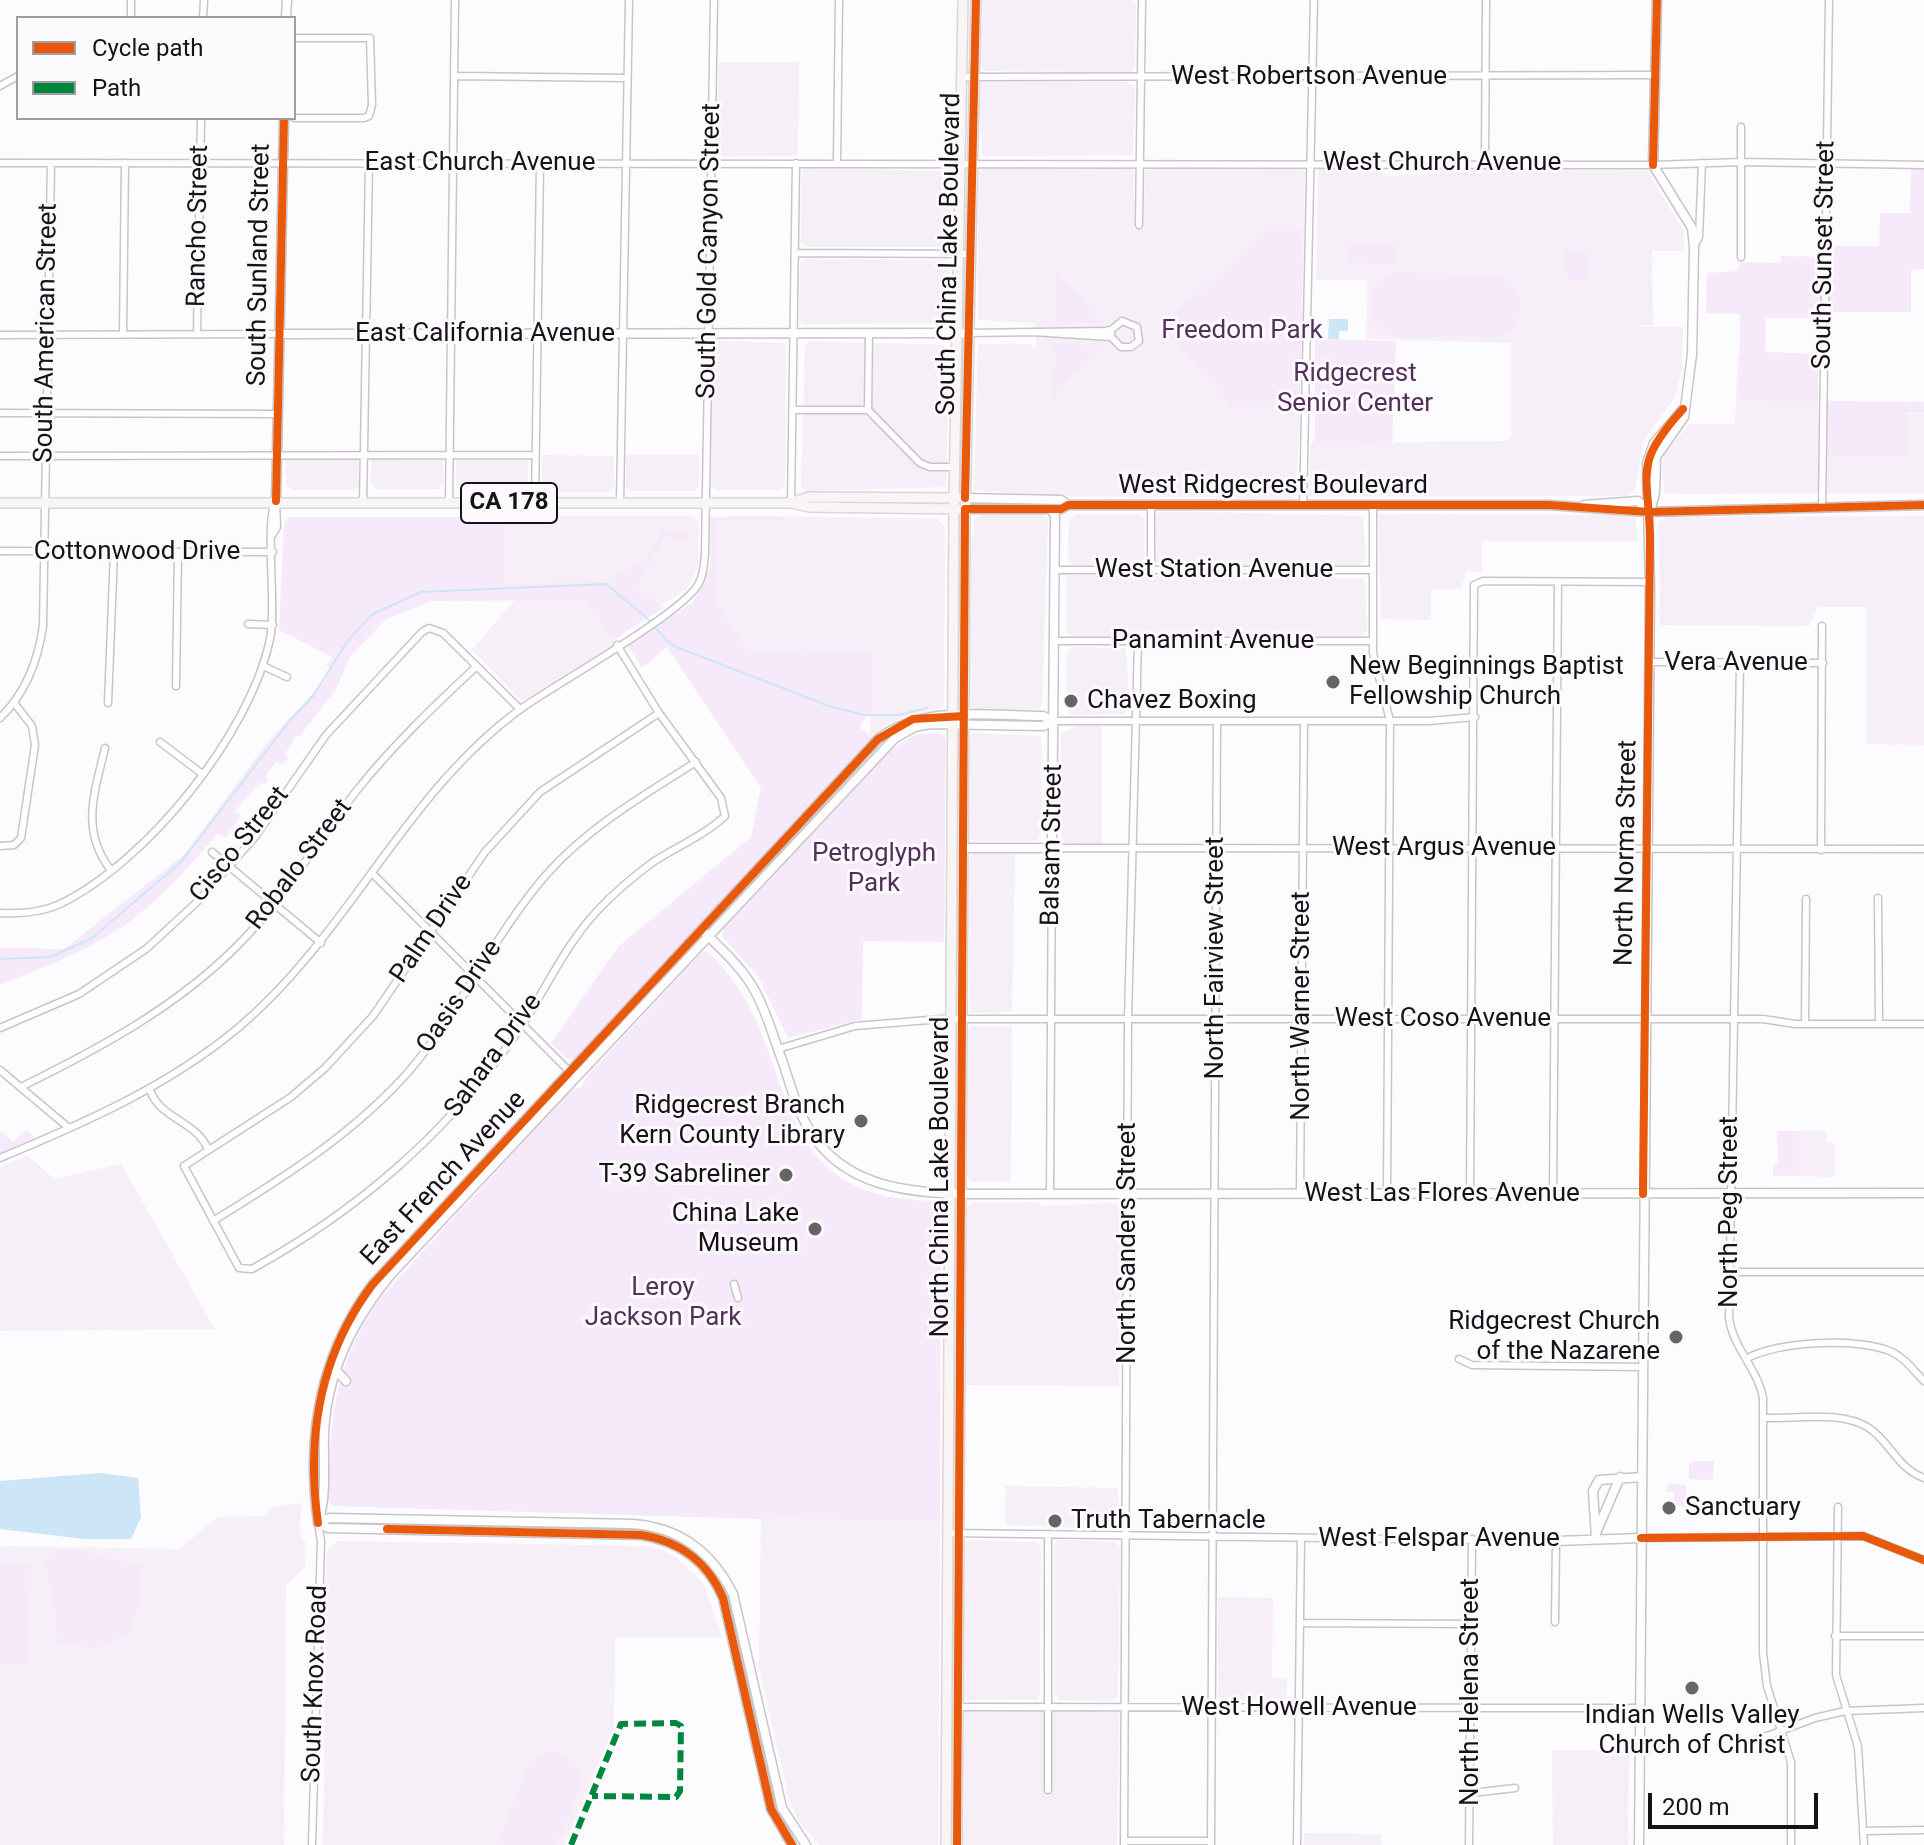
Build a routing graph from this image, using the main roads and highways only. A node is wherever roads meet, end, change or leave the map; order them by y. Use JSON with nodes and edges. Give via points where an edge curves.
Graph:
{"nodes":[{"id":1,"x":963,"y":0,"type":"edge"},
{"id":2,"x":976,"y":0,"type":"edge"},
{"id":3,"x":954,"y":497,"type":"junction"},
{"id":4,"x":965,"y":498,"type":"junction"},
{"id":5,"x":0,"y":503,"type":"edge"},
{"id":6,"x":791,"y":503,"type":"junction"},
{"id":7,"x":954,"y":509,"type":"junction"},
{"id":8,"x":965,"y":509,"type":"junction"},
{"id":9,"x":953,"y":622,"type":"junction"},
{"id":10,"x":964,"y":667,"type":"junction"},
{"id":11,"x":958,"y":720,"type":"junction"},
{"id":12,"x":953,"y":792,"type":"junction"},
{"id":13,"x":963,"y":848,"type":"junction"},
{"id":14,"x":956,"y":1019,"type":"junction"},
{"id":15,"x":955,"y":1193,"type":"junction"},
{"id":16,"x":950,"y":1327,"type":"junction"},
{"id":17,"x":960,"y":1375,"type":"junction"},
{"id":18,"x":954,"y":1534,"type":"junction"},
{"id":19,"x":946,"y":1845,"type":"edge"},
{"id":20,"x":957,"y":1845,"type":"edge"}],
"edges":[{"from":1,"to":3,"type":"main road","name":"South China Lake Boulevard"},
{"from":2,"to":4,"type":"main road","name":"South China Lake Boulevard"},
{"from":3,"to":4,"type":"main road","name":"West Ridgecrest Boulevard","number":"CA 178"},
{"from":3,"to":6,"type":"main road","number":"CA 178","via":[[809,497]]},
{"from":3,"to":7,"type":"main road","name":"South China Lake Boulevard"},
{"from":4,"to":8,"type":"main road","name":"South China Lake Boulevard"},
{"from":5,"to":6,"type":"main road","number":"CA 178"},
{"from":6,"to":7,"type":"main road","number":"CA 178"},
{"from":7,"to":8,"type":"main road"},
{"from":7,"to":9,"type":"main road","name":"North China Lake Boulevard"},
{"from":8,"to":10,"type":"main road","name":"North China Lake Boulevard"},
{"from":9,"to":10,"type":"main road"},
{"from":9,"to":11,"type":"main road","name":"North China Lake Boulevard"},
{"from":10,"to":11,"type":"main road","name":"North China Lake Boulevard"},
{"from":11,"to":12,"type":"main road","name":"North China Lake Boulevard"},
{"from":11,"to":13,"type":"main road","name":"North China Lake Boulevard"},
{"from":12,"to":13,"type":"main road","via":[[958,844]]},
{"from":12,"to":14,"type":"main road","name":"North China Lake Boulevard"},
{"from":13,"to":14,"type":"main road","name":"North China Lake Boulevard"},
{"from":14,"to":15,"type":"main road","name":"North China Lake Boulevard"},
{"from":15,"to":16,"type":"main road","name":"North China Lake Boulevard"},
{"from":15,"to":17,"type":"main road","name":"North China Lake Boulevard"},
{"from":16,"to":17,"type":"main road","via":[[954,1372]]},
{"from":16,"to":18,"type":"main road","name":"North China Lake Boulevard"},
{"from":17,"to":18,"type":"main road","name":"North China Lake Boulevard"},
{"from":18,"to":19,"type":"main road","name":"North China Lake Boulevard"},
{"from":18,"to":20,"type":"main road","name":"North China Lake Boulevard"}]}
